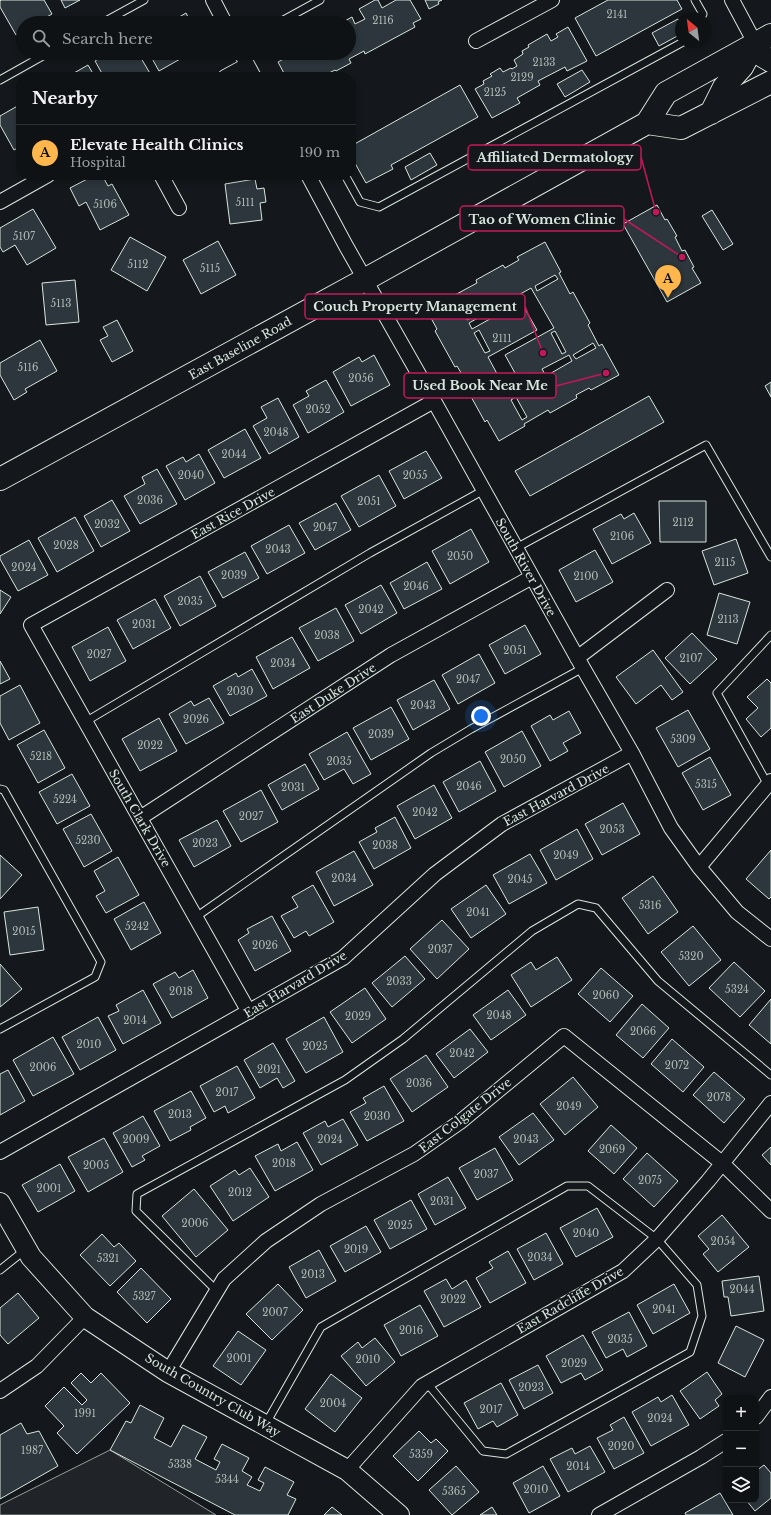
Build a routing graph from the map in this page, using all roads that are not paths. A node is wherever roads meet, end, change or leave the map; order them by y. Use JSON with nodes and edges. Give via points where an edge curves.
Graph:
{"nodes":[{"id":1,"x":144,"y":0,"type":"edge"},
{"id":2,"x":213,"y":0,"type":"edge"},
{"id":3,"x":320,"y":0,"type":"edge"},
{"id":4,"x":552,"y":0,"type":"edge"},
{"id":5,"x":695,"y":0,"type":"edge"},
{"id":6,"x":732,"y":0,"type":"edge"},
{"id":7,"x":702,"y":12,"type":"edge"},
{"id":8,"x":115,"y":16,"type":"edge"},
{"id":9,"x":221,"y":16,"type":"edge"},
{"id":10,"x":291,"y":16,"type":"edge"},
{"id":11,"x":763,"y":39,"type":"edge"},
{"id":12,"x":476,"y":41,"type":"dead end"},
{"id":13,"x":675,"y":46,"type":"edge"},
{"id":14,"x":36,"y":60,"type":"edge"},
{"id":15,"x":771,"y":61,"type":"edge"},
{"id":16,"x":248,"y":65,"type":"edge"},
{"id":17,"x":235,"y":72,"type":"edge"},
{"id":18,"x":0,"y":80,"type":"edge"},
{"id":19,"x":771,"y":82,"type":"edge"},
{"id":20,"x":711,"y":113,"type":"junction"},
{"id":21,"x":647,"y":123,"type":"junction"},
{"id":22,"x":39,"y":180,"type":"edge"},
{"id":23,"x":164,"y":180,"type":"edge"},
{"id":24,"x":311,"y":180,"type":"edge"},
{"id":25,"x":348,"y":180,"type":"edge"},
{"id":26,"x":0,"y":202,"type":"edge"},
{"id":27,"x":179,"y":208,"type":"dead end"},
{"id":28,"x":366,"y":279,"type":"junction"},
{"id":29,"x":434,"y":401,"type":"junction"},
{"id":30,"x":0,"y":479,"type":"edge"},
{"id":31,"x":484,"y":490,"type":"junction"},
{"id":32,"x":516,"y":548,"type":"junction"},
{"id":33,"x":771,"y":557,"type":"edge"},
{"id":34,"x":532,"y":577,"type":"junction"},
{"id":35,"x":667,"y":590,"type":"dead end"},
{"id":36,"x":31,"y":625,"type":"joint"},
{"id":37,"x":771,"y":635,"type":"edge"},
{"id":38,"x":580,"y":663,"type":"junction"},
{"id":39,"x":85,"y":722,"type":"junction"},
{"id":40,"x":632,"y":753,"type":"junction"},
{"id":41,"x":769,"y":783,"type":"edge"},
{"id":42,"x":0,"y":789,"type":"edge"},
{"id":43,"x":140,"y":818,"type":"junction"},
{"id":44,"x":700,"y":867,"type":"junction"},
{"id":45,"x":196,"y":917,"type":"junction"},
{"id":46,"x":771,"y":939,"type":"edge"},
{"id":47,"x":249,"y":1012,"type":"junction"},
{"id":48,"x":0,"y":1029,"type":"edge"},
{"id":49,"x":771,"y":1075,"type":"edge"},
{"id":50,"x":771,"y":1103,"type":"edge"},
{"id":51,"x":0,"y":1152,"type":"edge"},
{"id":52,"x":722,"y":1163,"type":"junction"},
{"id":53,"x":0,"y":1203,"type":"edge"},
{"id":54,"x":771,"y":1211,"type":"edge"},
{"id":55,"x":657,"y":1239,"type":"junction"},
{"id":56,"x":27,"y":1249,"type":"junction"},
{"id":57,"x":0,"y":1270,"type":"edge"},
{"id":58,"x":217,"y":1291,"type":"junction"},
{"id":59,"x":85,"y":1317,"type":"junction"},
{"id":60,"x":168,"y":1372,"type":"junction"},
{"id":61,"x":427,"y":1383,"type":"junction"},
{"id":62,"x":0,"y":1391,"type":"edge"},
{"id":63,"x":771,"y":1397,"type":"edge"},
{"id":64,"x":759,"y":1413,"type":"edge"},
{"id":65,"x":264,"y":1425,"type":"junction"},
{"id":66,"x":723,"y":1443,"type":"edge"},
{"id":67,"x":347,"y":1470,"type":"junction"},
{"id":68,"x":399,"y":1515,"type":"edge"},
{"id":69,"x":599,"y":1515,"type":"edge"}],
"edges":[{"from":1,"to":8,"type":"lane"},
{"from":2,"to":9,"type":"street"},
{"from":3,"to":10,"type":"lane"},
{"from":4,"to":12,"type":"street"},
{"from":5,"to":7,"type":"lane"},
{"from":6,"to":11,"type":"street"},
{"from":11,"to":15,"type":"main road","via":[[761,55]]},
{"from":11,"to":20,"type":"main road","via":[[724,88]]},
{"from":11,"to":21,"type":"main road","name":"East Baseline Road","via":[[666,93]]},
{"from":13,"to":25,"type":"lane","via":[[379,207],[360,202]]},
{"from":14,"to":18,"type":"lane"},
{"from":16,"to":17,"type":"street"},
{"from":19,"to":20,"type":"main road"},
{"from":20,"to":21,"type":"main road","via":[[681,128]]},
{"from":21,"to":28,"type":"main road","name":"East Baseline Road"},
{"from":22,"to":26,"type":"street"},
{"from":23,"to":27,"type":"street"},
{"from":24,"to":28,"type":"street","name":"South River Drive"},
{"from":28,"to":29,"type":"street","name":"South River Drive"},
{"from":28,"to":30,"type":"main road","name":"East Baseline Road"},
{"from":29,"to":31,"type":"street","name":"South River Drive"},
{"from":29,"to":36,"type":"street","name":"East Rice Drive"},
{"from":31,"to":32,"type":"street","name":"South River Drive"},
{"from":31,"to":39,"type":"lane","via":[[370,553]]},
{"from":32,"to":33,"type":"lane","via":[[706,445]]},
{"from":32,"to":34,"type":"street","name":"South River Drive"},
{"from":34,"to":38,"type":"street","name":"South River Drive"},
{"from":34,"to":43,"type":"street","name":"East Duke Drive","via":[[391,655]]},
{"from":35,"to":38,"type":"street"},
{"from":36,"to":39,"type":"street","name":"South Clark Drive"},
{"from":37,"to":41,"type":"lane","via":[[717,693]]},
{"from":38,"to":40,"type":"street","name":"South River Drive"},
{"from":38,"to":45,"type":"lane","via":[[431,753]]},
{"from":39,"to":43,"type":"street","name":"South Clark Drive"},
{"from":40,"to":44,"type":"street","name":"South River Drive","via":[[671,828]]},
{"from":40,"to":47,"type":"street","name":"East Harvard Drive","via":[[502,824],[435,874],[343,958]]},
{"from":41,"to":44,"type":"street"},
{"from":42,"to":48,"type":"lane","via":[[4,790],[101,962],[95,977]]},
{"from":43,"to":45,"type":"street","name":"South Clark Drive"},
{"from":44,"to":46,"type":"street","name":"South River Drive","via":[[737,912]]},
{"from":45,"to":47,"type":"street","name":"South Clark Drive"},
{"from":47,"to":51,"type":"street","name":"East Harvard Drive"},
{"from":49,"to":58,"type":"lane","via":[[658,981],[596,908],[578,904],[532,930],[403,1039],[345,1080],[137,1194],[136,1211]]},
{"from":50,"to":52,"type":"street","name":"East Radcliffe Drive"},
{"from":52,"to":54,"type":"street"},
{"from":52,"to":55,"type":"street","name":"East Radcliffe Drive"},
{"from":52,"to":58,"type":"street","name":"East Colgate Drive","via":[[564,1036],[460,1122],[414,1154],[321,1204],[266,1241],[224,1279]]},
{"from":53,"to":56,"type":"street","name":"South Country Club Way"},
{"from":55,"to":61,"type":"street","name":"East Radcliffe Drive","via":[[623,1271]]},
{"from":55,"to":61,"type":"lane","via":[[697,1286],[702,1316],[690,1352],[506,1454],[483,1451]]},
{"from":55,"to":65,"type":"lane","via":[[588,1186],[567,1186],[321,1327]]},
{"from":56,"to":57,"type":"lane"},
{"from":56,"to":59,"type":"street","name":"South Country Club Way","via":[[31,1257]]},
{"from":58,"to":60,"type":"street","name":"East Colgate Drive"},
{"from":59,"to":60,"type":"street","name":"South Country Club Way"},
{"from":59,"to":62,"type":"street","via":[[37,1366]]},
{"from":60,"to":65,"type":"street","name":"South Country Club Way"},
{"from":61,"to":67,"type":"street","name":"East Radcliffe Drive"},
{"from":63,"to":64,"type":"street"},
{"from":65,"to":67,"type":"street","name":"South Country Club Way"},
{"from":66,"to":69,"type":"street"},
{"from":67,"to":68,"type":"street","name":"South Country Club Way"}]}
